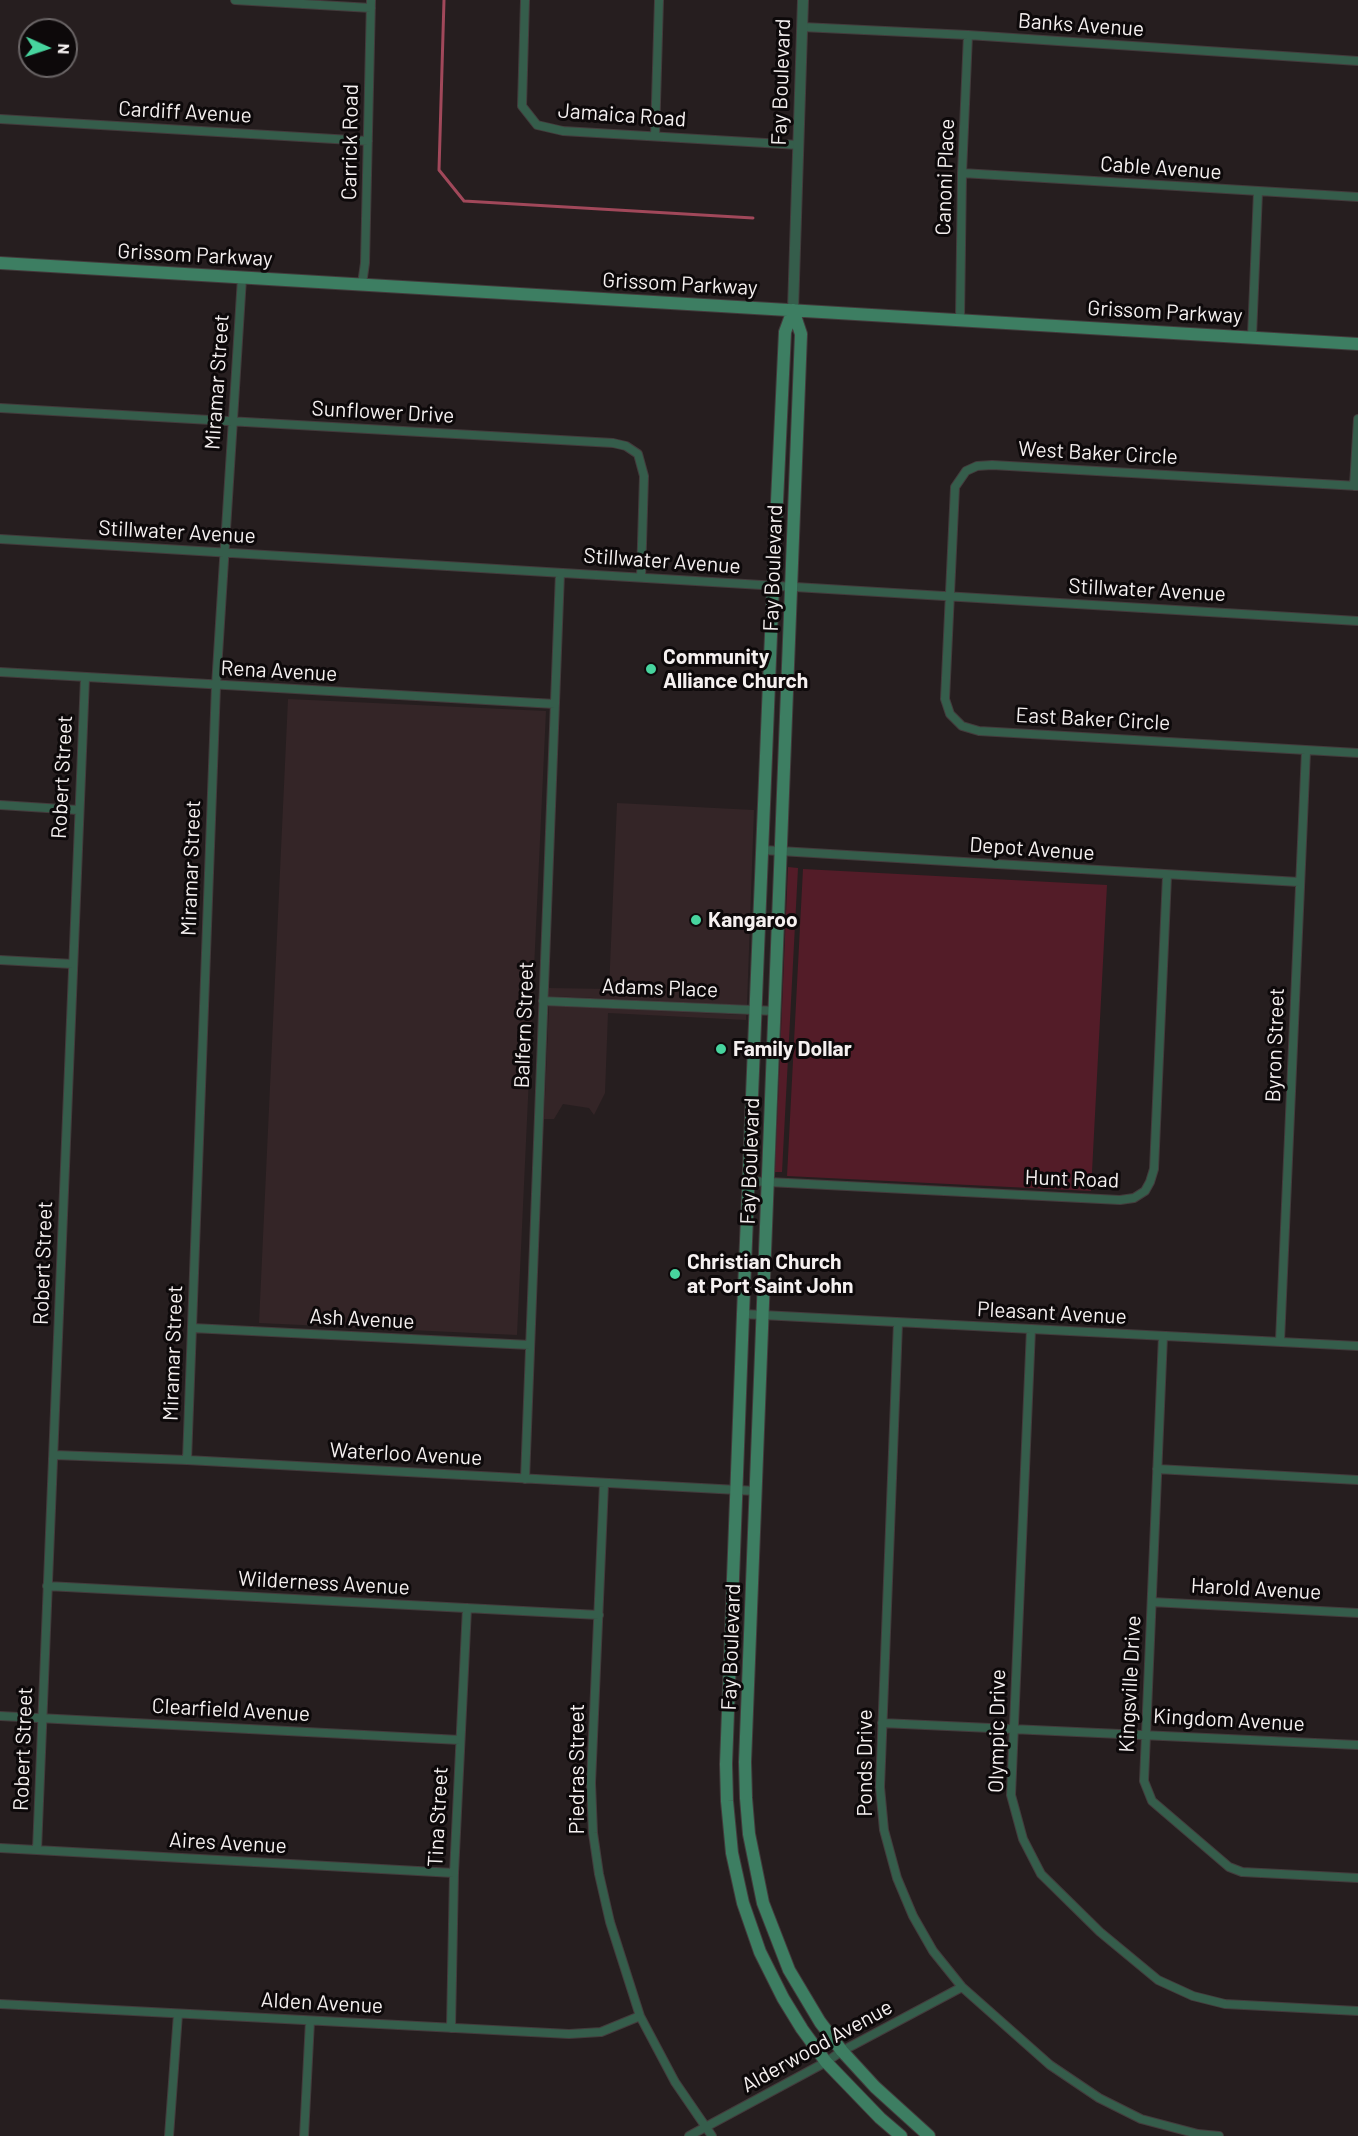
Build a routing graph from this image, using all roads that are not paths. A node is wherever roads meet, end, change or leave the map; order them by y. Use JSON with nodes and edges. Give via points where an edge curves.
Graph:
{"nodes":[{"id":1,"x":235,"y":0,"type":"edge"},
{"id":2,"x":525,"y":0,"type":"edge"},
{"id":3,"x":659,"y":0,"type":"edge"},
{"id":4,"x":803,"y":0,"type":"edge"},
{"id":5,"x":371,"y":4,"type":"edge"},
{"id":6,"x":802,"y":27,"type":"junction"},
{"id":7,"x":968,"y":35,"type":"junction"},
{"id":8,"x":1358,"y":61,"type":"edge"},
{"id":9,"x":0,"y":119,"type":"edge"},
{"id":10,"x":655,"y":136,"type":"junction"},
{"id":11,"x":368,"y":141,"type":"junction"},
{"id":12,"x":799,"y":145,"type":"junction"},
{"id":13,"x":962,"y":173,"type":"junction"},
{"id":14,"x":1258,"y":192,"type":"junction"},
{"id":15,"x":1358,"y":197,"type":"edge"},
{"id":16,"x":0,"y":263,"type":"edge"},
{"id":17,"x":242,"y":278,"type":"junction"},
{"id":18,"x":362,"y":284,"type":"junction"},
{"id":19,"x":793,"y":310,"type":"junction"},
{"id":20,"x":960,"y":319,"type":"junction"},
{"id":21,"x":1252,"y":336,"type":"junction"},
{"id":22,"x":1358,"y":344,"type":"edge"},
{"id":23,"x":0,"y":408,"type":"edge"},
{"id":24,"x":1358,"y":418,"type":"edge"},
{"id":25,"x":232,"y":422,"type":"junction"},
{"id":26,"x":1356,"y":486,"type":"edge"},
{"id":27,"x":0,"y":540,"type":"edge"},
{"id":28,"x":224,"y":552,"type":"junction"},
{"id":29,"x":560,"y":573,"type":"junction"},
{"id":30,"x":641,"y":577,"type":"junction"},
{"id":31,"x":773,"y":586,"type":"junction"},
{"id":32,"x":792,"y":586,"type":"junction"},
{"id":33,"x":950,"y":596,"type":"junction"},
{"id":34,"x":1358,"y":621,"type":"edge"},
{"id":35,"x":0,"y":672,"type":"edge"},
{"id":36,"x":85,"y":678,"type":"junction"},
{"id":37,"x":216,"y":686,"type":"junction"},
{"id":38,"x":555,"y":704,"type":"junction"},
{"id":39,"x":1306,"y":751,"type":"junction"},
{"id":40,"x":1358,"y":753,"type":"edge"},
{"id":41,"x":0,"y":805,"type":"edge"},
{"id":42,"x":78,"y":810,"type":"junction"},
{"id":43,"x":763,"y":850,"type":"junction"},
{"id":44,"x":782,"y":851,"type":"junction"},
{"id":45,"x":1167,"y":876,"type":"junction"},
{"id":46,"x":1299,"y":882,"type":"junction"},
{"id":47,"x":0,"y":960,"type":"edge"},
{"id":48,"x":73,"y":964,"type":"junction"},
{"id":49,"x":543,"y":1001,"type":"junction"},
{"id":50,"x":757,"y":1010,"type":"junction"},
{"id":51,"x":776,"y":1011,"type":"junction"},
{"id":52,"x":749,"y":1181,"type":"junction"},
{"id":53,"x":769,"y":1182,"type":"junction"},
{"id":54,"x":743,"y":1314,"type":"junction"},
{"id":55,"x":763,"y":1315,"type":"junction"},
{"id":56,"x":898,"y":1323,"type":"junction"},
{"id":57,"x":192,"y":1328,"type":"junction"},
{"id":58,"x":1031,"y":1329,"type":"junction"},
{"id":59,"x":1163,"y":1336,"type":"junction"},
{"id":60,"x":1280,"y":1341,"type":"junction"},
{"id":61,"x":530,"y":1345,"type":"junction"},
{"id":62,"x":1358,"y":1346,"type":"edge"},
{"id":63,"x":54,"y":1455,"type":"junction"},
{"id":64,"x":187,"y":1460,"type":"junction"},
{"id":65,"x":1157,"y":1469,"type":"junction"},
{"id":66,"x":525,"y":1479,"type":"junction"},
{"id":67,"x":1358,"y":1480,"type":"edge"},
{"id":68,"x":604,"y":1484,"type":"junction"},
{"id":69,"x":737,"y":1490,"type":"junction"},
{"id":70,"x":756,"y":1491,"type":"junction"},
{"id":71,"x":47,"y":1586,"type":"junction"},
{"id":72,"x":1152,"y":1602,"type":"junction"},
{"id":73,"x":467,"y":1608,"type":"junction"},
{"id":74,"x":1358,"y":1613,"type":"edge"},
{"id":75,"x":599,"y":1615,"type":"junction"},
{"id":76,"x":0,"y":1716,"type":"edge"},
{"id":77,"x":43,"y":1718,"type":"junction"},
{"id":78,"x":728,"y":1719,"type":"junction"},
{"id":79,"x":747,"y":1719,"type":"junction"},
{"id":80,"x":882,"y":1723,"type":"junction"},
{"id":81,"x":1013,"y":1728,"type":"junction"},
{"id":82,"x":1145,"y":1734,"type":"junction"},
{"id":83,"x":460,"y":1740,"type":"junction"},
{"id":84,"x":1358,"y":1745,"type":"edge"},
{"id":85,"x":0,"y":1848,"type":"edge"},
{"id":86,"x":37,"y":1850,"type":"junction"},
{"id":87,"x":454,"y":1874,"type":"junction"},
{"id":88,"x":1358,"y":1878,"type":"edge"},
{"id":89,"x":962,"y":1987,"type":"junction"},
{"id":90,"x":0,"y":2004,"type":"edge"},
{"id":91,"x":1358,"y":2011,"type":"edge"},
{"id":92,"x":178,"y":2013,"type":"junction"},
{"id":93,"x":639,"y":2016,"type":"junction"},
{"id":94,"x":310,"y":2021,"type":"junction"},
{"id":95,"x":451,"y":2028,"type":"junction"},
{"id":96,"x":842,"y":2051,"type":"junction"},
{"id":97,"x":826,"y":2062,"type":"junction"},
{"id":98,"x":705,"y":2128,"type":"junction"},
{"id":99,"x":169,"y":2136,"type":"edge"},
{"id":100,"x":304,"y":2136,"type":"edge"},
{"id":101,"x":689,"y":2136,"type":"edge"},
{"id":102,"x":712,"y":2136,"type":"edge"},
{"id":103,"x":901,"y":2136,"type":"edge"},
{"id":104,"x":929,"y":2136,"type":"edge"},
{"id":105,"x":1219,"y":2136,"type":"edge"}],
"edges":[{"from":1,"to":5,"type":"street"},
{"from":2,"to":10,"type":"street","name":"Jamaica Road","via":[[522,106],[537,125],[563,131]]},
{"from":3,"to":10,"type":"street"},
{"from":4,"to":6,"type":"street","name":"Fay Boulevard"},
{"from":5,"to":11,"type":"street","name":"Carrick Road"},
{"from":6,"to":7,"type":"street","name":"Banks Avenue"},
{"from":6,"to":12,"type":"street","name":"Fay Boulevard"},
{"from":7,"to":8,"type":"street","name":"Banks Avenue"},
{"from":7,"to":13,"type":"street","name":"Canoni Place"},
{"from":9,"to":11,"type":"street","name":"Cardiff Avenue"},
{"from":10,"to":12,"type":"street","name":"Jamaica Road"},
{"from":11,"to":18,"type":"street","name":"Carrick Road"},
{"from":12,"to":19,"type":"street","name":"Fay Boulevard"},
{"from":13,"to":14,"type":"street","name":"Cable Avenue"},
{"from":13,"to":20,"type":"street","name":"Canoni Place"},
{"from":14,"to":15,"type":"street","name":"Cable Avenue"},
{"from":14,"to":21,"type":"street"},
{"from":16,"to":17,"type":"main road","name":"Grissom Parkway"},
{"from":17,"to":18,"type":"main road","name":"Grissom Parkway"},
{"from":17,"to":25,"type":"street","name":"Miramar Street"},
{"from":18,"to":19,"type":"main road","name":"Grissom Parkway"},
{"from":19,"to":20,"type":"main road","name":"Grissom Parkway"},
{"from":19,"to":31,"type":"main road","name":"Fay Boulevard","via":[[785,332]]},
{"from":19,"to":32,"type":"main road","name":"Fay Boulevard","via":[[801,334]]},
{"from":20,"to":21,"type":"main road","name":"Grissom Parkway"},
{"from":21,"to":22,"type":"main road","name":"Grissom Parkway"},
{"from":23,"to":25,"type":"street","name":"Sunflower Drive"},
{"from":24,"to":26,"type":"street"},
{"from":25,"to":28,"type":"street","name":"Miramar Street"},
{"from":25,"to":30,"type":"street","name":"Sunflower Drive","via":[[626,446],[638,454],[644,476]]},
{"from":26,"to":33,"type":"street","name":"West Baker Circle","via":[[977,466],[966,471],[955,487]]},
{"from":27,"to":28,"type":"street","name":"Stillwater Avenue"},
{"from":28,"to":29,"type":"street","name":"Stillwater Avenue"},
{"from":28,"to":37,"type":"street","name":"Miramar Street"},
{"from":29,"to":30,"type":"street","name":"Stillwater Avenue"},
{"from":29,"to":38,"type":"street","name":"Balfern Street"},
{"from":30,"to":31,"type":"street","name":"Stillwater Avenue"},
{"from":31,"to":32,"type":"street","name":"Stillwater Avenue"},
{"from":31,"to":43,"type":"main road","name":"Fay Boulevard"},
{"from":32,"to":33,"type":"street","name":"Stillwater Avenue"},
{"from":32,"to":44,"type":"main road","name":"Fay Boulevard"},
{"from":33,"to":34,"type":"street","name":"Stillwater Avenue"},
{"from":33,"to":39,"type":"street","name":"East Baker Circle","via":[[945,699],[950,714],[962,726]]},
{"from":35,"to":36,"type":"street","name":"Rena Avenue"},
{"from":36,"to":37,"type":"street","name":"Rena Avenue"},
{"from":36,"to":42,"type":"street","name":"Robert Street"},
{"from":37,"to":38,"type":"street","name":"Rena Avenue"},
{"from":37,"to":57,"type":"street","name":"Miramar Street"},
{"from":38,"to":49,"type":"street","name":"Balfern Street"},
{"from":39,"to":40,"type":"street","name":"East Baker Circle"},
{"from":39,"to":46,"type":"street","name":"Byron Street"},
{"from":41,"to":42,"type":"street"},
{"from":42,"to":48,"type":"street","name":"Robert Street"},
{"from":43,"to":44,"type":"street","name":"Depot Avenue"},
{"from":43,"to":50,"type":"main road","name":"Fay Boulevard"},
{"from":44,"to":45,"type":"street","name":"Depot Avenue"},
{"from":44,"to":51,"type":"main road","name":"Fay Boulevard"},
{"from":45,"to":46,"type":"street","name":"Depot Avenue"},
{"from":45,"to":53,"type":"street","name":"Hunt Road","via":[[1154,1169],[1145,1191],[1120,1200]]},
{"from":46,"to":60,"type":"street","name":"Byron Street"},
{"from":47,"to":48,"type":"street"},
{"from":48,"to":63,"type":"street","name":"Robert Street"},
{"from":49,"to":50,"type":"street","name":"Adams Place"},
{"from":49,"to":61,"type":"street","name":"Balfern Street"},
{"from":50,"to":51,"type":"street","name":"Adams Place"},
{"from":50,"to":52,"type":"main road","name":"Fay Boulevard"},
{"from":51,"to":53,"type":"main road","name":"Fay Boulevard"},
{"from":52,"to":53,"type":"street","name":"Hunt Road"},
{"from":52,"to":54,"type":"main road","name":"Fay Boulevard"},
{"from":53,"to":55,"type":"main road","name":"Fay Boulevard"},
{"from":54,"to":55,"type":"street","name":"Pleasant Avenue"},
{"from":54,"to":69,"type":"main road","name":"Fay Boulevard"},
{"from":55,"to":56,"type":"street","name":"Pleasant Avenue"},
{"from":55,"to":70,"type":"main road","name":"Fay Boulevard"},
{"from":56,"to":58,"type":"street","name":"Pleasant Avenue"},
{"from":56,"to":80,"type":"street","name":"Ponds Drive"},
{"from":57,"to":61,"type":"street","name":"Ash Avenue"},
{"from":57,"to":64,"type":"street","name":"Miramar Street"},
{"from":58,"to":59,"type":"street","name":"Pleasant Avenue"},
{"from":58,"to":81,"type":"street","name":"Olympic Drive"},
{"from":59,"to":60,"type":"street","name":"Pleasant Avenue"},
{"from":59,"to":65,"type":"street","name":"Kingsville Drive"},
{"from":60,"to":62,"type":"street","name":"Pleasant Avenue"},
{"from":61,"to":66,"type":"street","name":"Balfern Street"},
{"from":63,"to":64,"type":"street","name":"Waterloo Avenue"},
{"from":63,"to":71,"type":"street","name":"Robert Street"},
{"from":64,"to":66,"type":"street","name":"Waterloo Avenue"},
{"from":65,"to":67,"type":"street"},
{"from":65,"to":72,"type":"street","name":"Kingsville Drive"},
{"from":66,"to":68,"type":"street","name":"Waterloo Avenue"},
{"from":68,"to":69,"type":"street","name":"Waterloo Avenue"},
{"from":68,"to":75,"type":"street","name":"Piedras Street"},
{"from":69,"to":70,"type":"street","name":"Waterloo Avenue"},
{"from":69,"to":78,"type":"main road","name":"Fay Boulevard"},
{"from":70,"to":79,"type":"main road","name":"Fay Boulevard"},
{"from":71,"to":73,"type":"street","name":"Wilderness Avenue"},
{"from":71,"to":77,"type":"street","name":"Robert Street"},
{"from":72,"to":74,"type":"street","name":"Harold Avenue"},
{"from":72,"to":82,"type":"street","name":"Kingsville Drive"},
{"from":73,"to":75,"type":"street","name":"Wilderness Avenue"},
{"from":73,"to":83,"type":"street","name":"Tina Street"},
{"from":75,"to":93,"type":"street","name":"Piedras Street","via":[[591,1783],[593,1833],[610,1922]]},
{"from":76,"to":77,"type":"street","name":"Clearfield Avenue"},
{"from":77,"to":83,"type":"street","name":"Clearfield Avenue"},
{"from":77,"to":86,"type":"street","name":"Robert Street"},
{"from":78,"to":79,"type":"street"},
{"from":78,"to":97,"type":"main road","name":"Fay Boulevard","via":[[727,1801],[732,1853],[743,1903],[760,1952],[783,1998]]},
{"from":79,"to":96,"type":"main road","name":"Fay Boulevard","via":[[746,1798],[754,1869],[763,1904],[789,1970]]},
{"from":80,"to":81,"type":"street","name":"Kingdom Avenue"},
{"from":80,"to":89,"type":"street","name":"Ponds Drive","via":[[880,1787],[884,1830],[897,1878],[933,1951]]},
{"from":81,"to":82,"type":"street","name":"Kingdom Avenue"},
{"from":81,"to":91,"type":"street","name":"Olympic Drive","via":[[1011,1795],[1023,1839],[1041,1874],[1149,1973],[1193,1996],[1225,2004]]},
{"from":82,"to":84,"type":"street","name":"Kingdom Avenue"},
{"from":82,"to":88,"type":"street","name":"Kingsville Drive","via":[[1144,1781],[1152,1801],[1229,1867],[1242,1872]]},
{"from":83,"to":87,"type":"street","name":"Tina Street"},
{"from":85,"to":86,"type":"street","name":"Aires Avenue"},
{"from":86,"to":87,"type":"street","name":"Aires Avenue"},
{"from":87,"to":95,"type":"street","name":"Tina Street"},
{"from":89,"to":96,"type":"street","name":"Alderwood Avenue"},
{"from":89,"to":105,"type":"street","name":"Ponds Drive","via":[[1050,2066],[1099,2098],[1142,2119]]},
{"from":90,"to":92,"type":"street","name":"Alden Avenue"},
{"from":92,"to":94,"type":"street","name":"Alden Avenue"},
{"from":92,"to":99,"type":"street"},
{"from":93,"to":95,"type":"street","name":"Alden Avenue","via":[[601,2032]]},
{"from":93,"to":98,"type":"street","name":"Piedras Street"},
{"from":94,"to":95,"type":"street","name":"Alden Avenue"},
{"from":94,"to":100,"type":"street"},
{"from":96,"to":97,"type":"street","name":"Alderwood Avenue"},
{"from":96,"to":104,"type":"main road","name":"Fay Boulevard"},
{"from":97,"to":98,"type":"street","name":"Alderwood Avenue"},
{"from":97,"to":103,"type":"main road","name":"Fay Boulevard"},
{"from":98,"to":101,"type":"street","name":"Alderwood Avenue"},
{"from":98,"to":102,"type":"street","name":"Piedras Street"}]}
